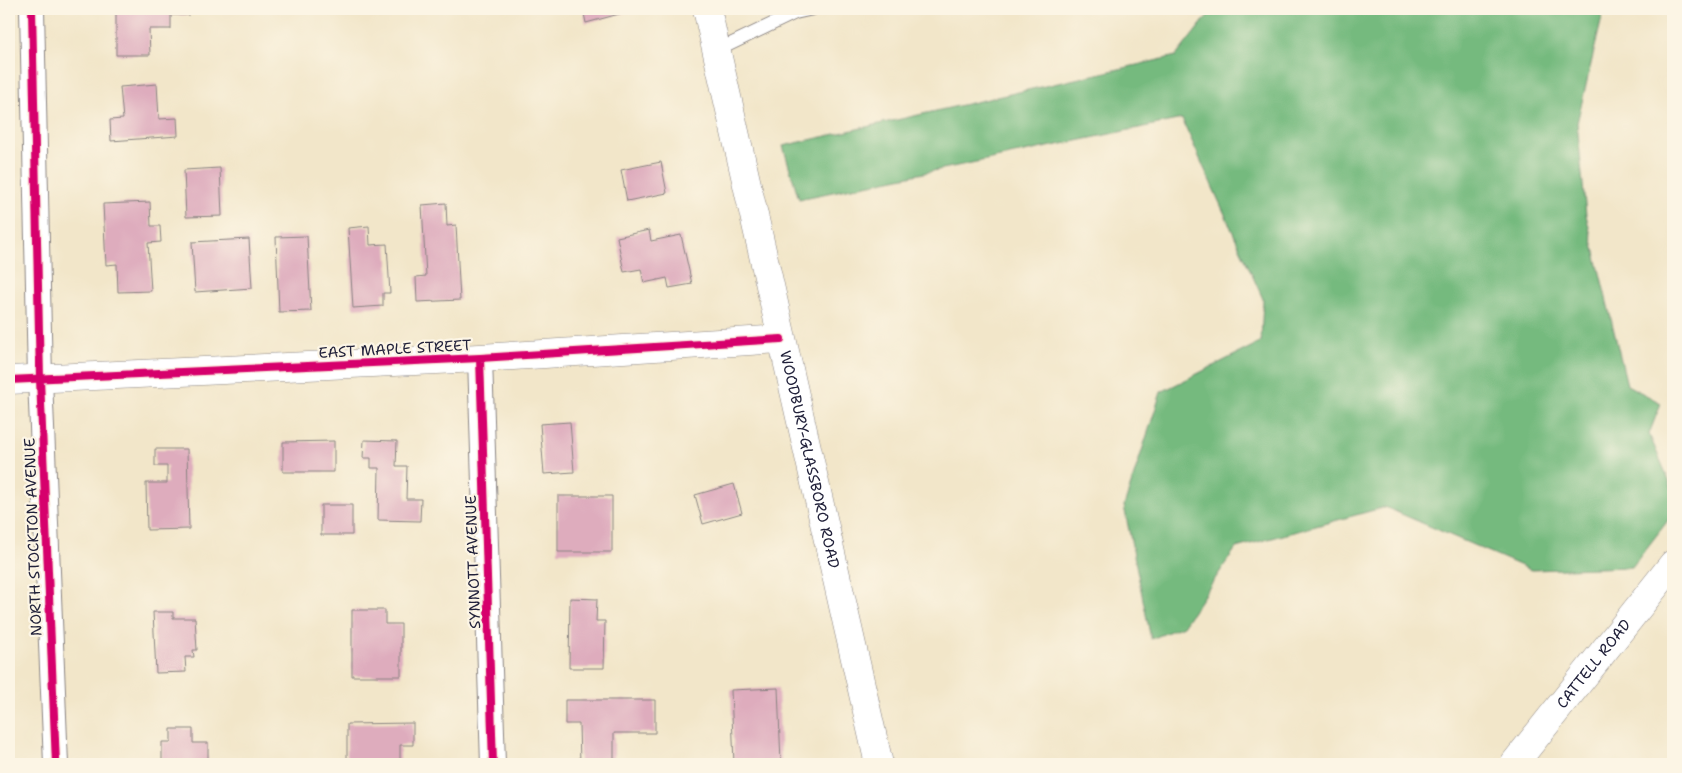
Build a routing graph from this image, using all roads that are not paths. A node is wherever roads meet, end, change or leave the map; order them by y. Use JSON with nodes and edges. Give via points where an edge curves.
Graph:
{"nodes":[{"id":1,"x":32,"y":9,"type":"edge"},
{"id":2,"x":707,"y":9,"type":"edge"},
{"id":3,"x":813,"y":9,"type":"edge"},
{"id":4,"x":718,"y":50,"type":"junction"},
{"id":5,"x":781,"y":339,"type":"junction"},
{"id":6,"x":480,"y":358,"type":"junction"},
{"id":7,"x":40,"y":379,"type":"junction"},
{"id":8,"x":9,"y":380,"type":"edge"},
{"id":9,"x":1673,"y":564,"type":"edge"},
{"id":10,"x":56,"y":764,"type":"edge"},
{"id":11,"x":493,"y":764,"type":"edge"},
{"id":12,"x":880,"y":764,"type":"edge"},
{"id":13,"x":1514,"y":764,"type":"edge"}],
"edges":[{"from":1,"to":7,"type":"street","name":"NORTH STOCKTON AVENUE"},
{"from":2,"to":4,"type":"street","name":"WOODBURY-GLASSBORO ROAD"},
{"from":3,"to":4,"type":"lane","via":[[795,14]]},
{"from":4,"to":5,"type":"street","name":"WOODBURY-GLASSBORO ROAD"},
{"from":5,"to":6,"type":"street","name":"EAST MAPLE STREET"},
{"from":5,"to":12,"type":"street","name":"WOODBURY-GLASSBORO ROAD"},
{"from":6,"to":7,"type":"street","name":"EAST MAPLE STREET"},
{"from":6,"to":11,"type":"street","name":"SYNNOTT AVENUE"},
{"from":7,"to":8,"type":"street","name":"EAST MAPLE STREET"},
{"from":7,"to":10,"type":"street","name":"NORTH STOCKTON AVENUE"},
{"from":9,"to":13,"type":"street","name":"CATTELL ROAD"}]}
